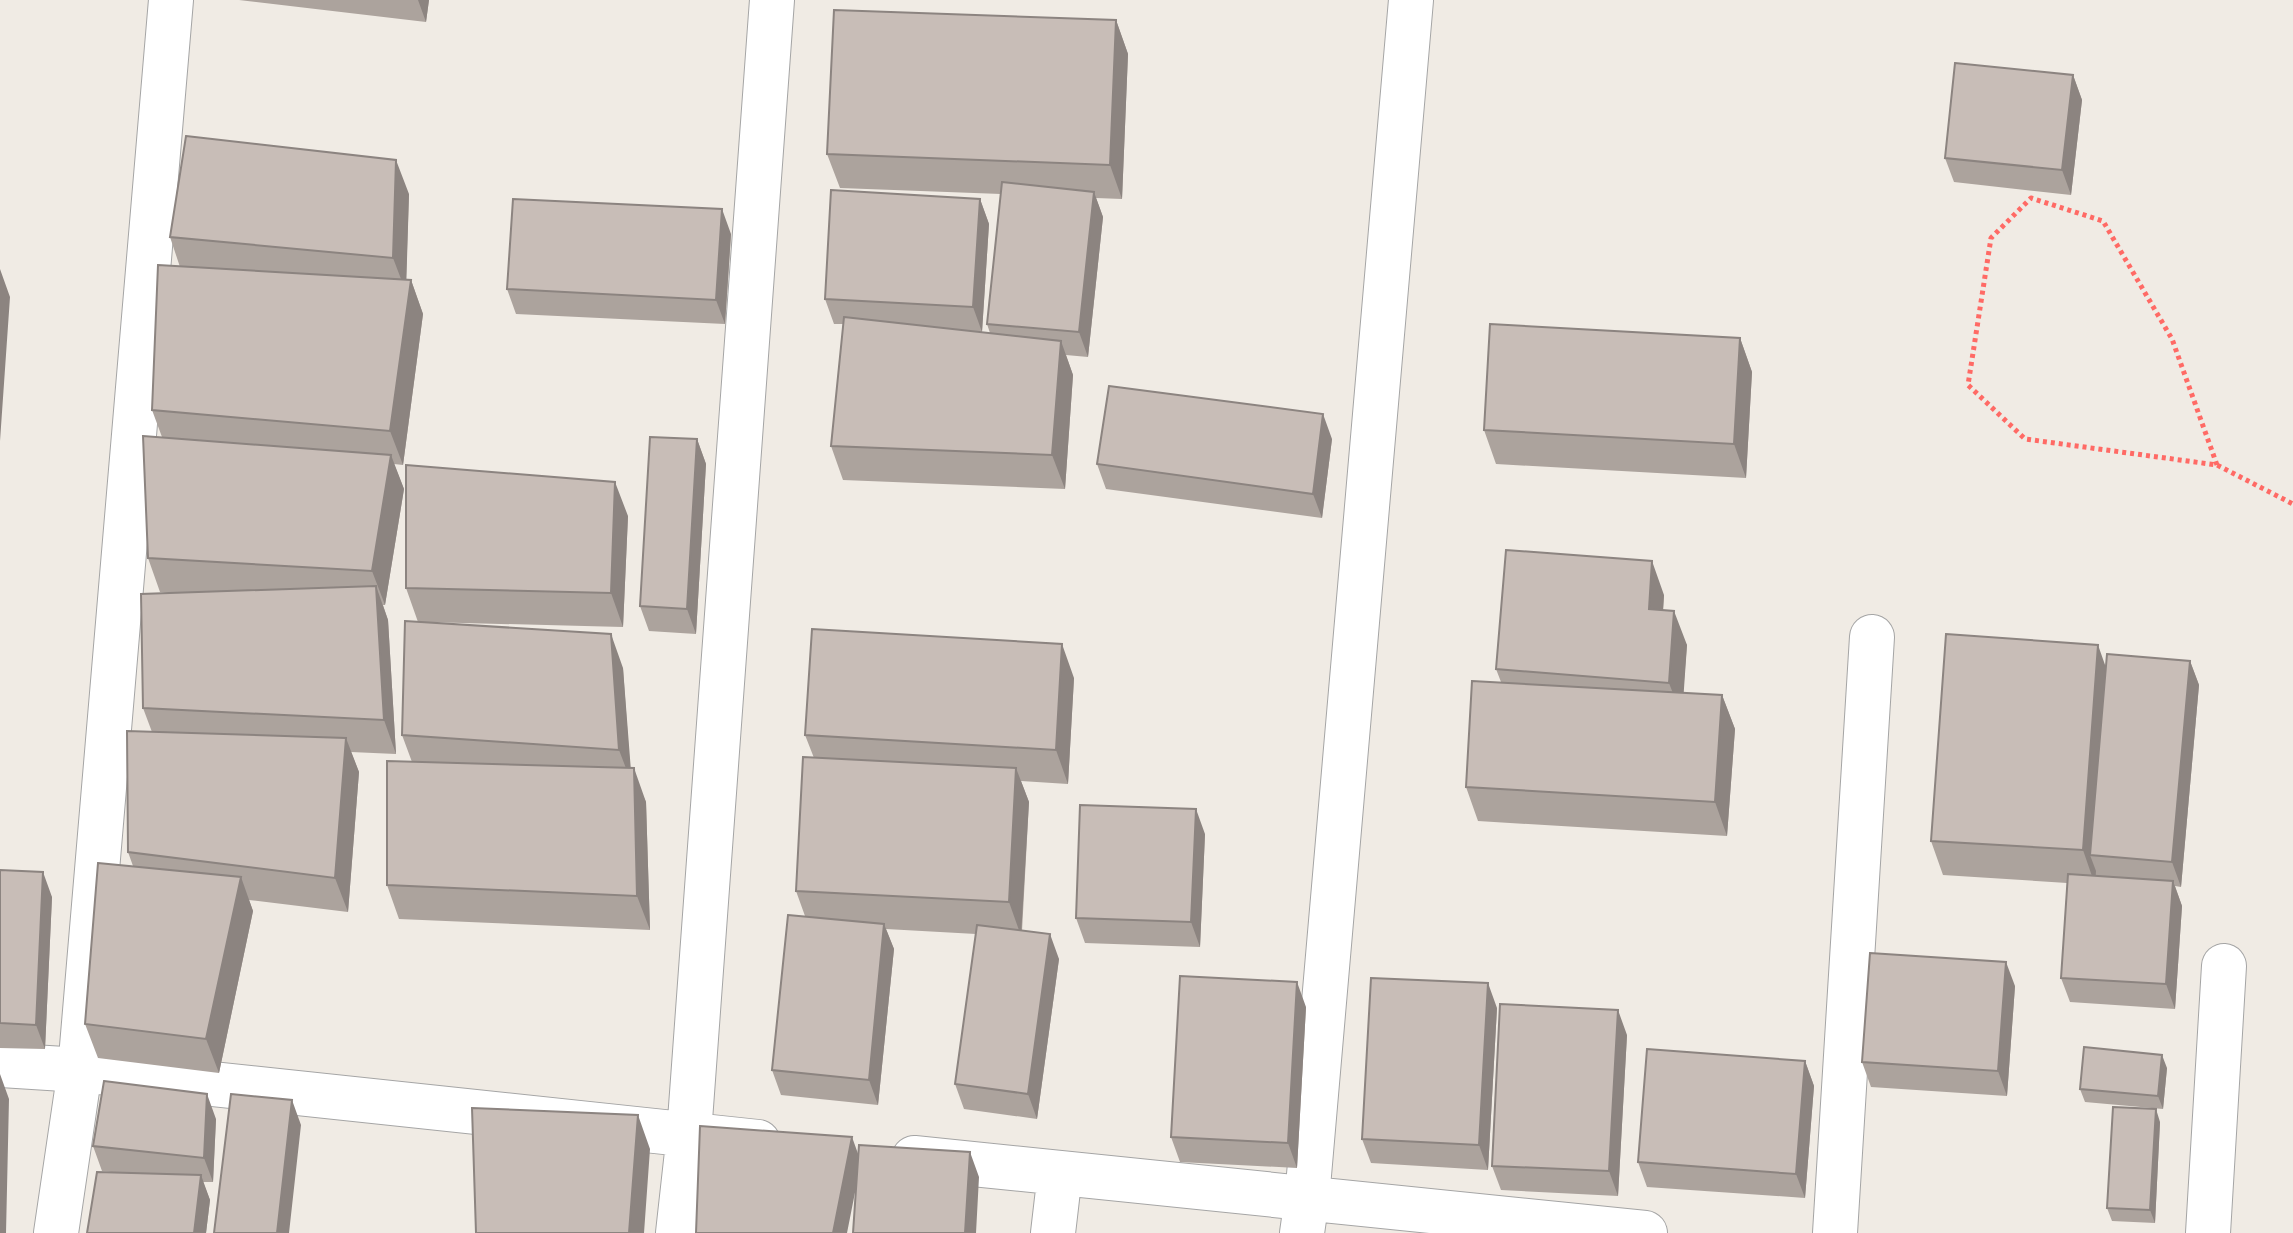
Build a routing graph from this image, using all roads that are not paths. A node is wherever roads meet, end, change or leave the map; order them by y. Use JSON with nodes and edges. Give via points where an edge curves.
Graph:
{"nodes":[{"id":1,"x":171,"y":0,"type":"edge"},
{"id":2,"x":772,"y":0,"type":"edge"},
{"id":3,"x":1411,"y":0,"type":"edge"},
{"id":4,"x":1872,"y":637,"type":"dead end"},
{"id":5,"x":2224,"y":966,"type":"dead end"},
{"id":6,"x":0,"y":1065,"type":"edge"},
{"id":7,"x":80,"y":1070,"type":"junction"},
{"id":8,"x":689,"y":1134,"type":"junction"},
{"id":9,"x":797,"y":1146,"type":"edge"},
{"id":10,"x":875,"y":1154,"type":"edge"},
{"id":11,"x":1060,"y":1173,"type":"junction"},
{"id":12,"x":1304,"y":1215,"type":"edge"},
{"id":13,"x":56,"y":1233,"type":"edge"},
{"id":14,"x":678,"y":1233,"type":"edge"},
{"id":15,"x":1053,"y":1233,"type":"edge"},
{"id":16,"x":1645,"y":1233,"type":"edge"},
{"id":17,"x":1835,"y":1233,"type":"edge"},
{"id":18,"x":2208,"y":1233,"type":"edge"}],
"edges":[{"from":1,"to":7,"type":"street"},
{"from":2,"to":8,"type":"street"},
{"from":3,"to":12,"type":"street"},
{"from":4,"to":17,"type":"street"},
{"from":5,"to":18,"type":"street"},
{"from":6,"to":7,"type":"street"},
{"from":7,"to":8,"type":"street"},
{"from":7,"to":13,"type":"street"},
{"from":8,"to":9,"type":"street"},
{"from":8,"to":14,"type":"street"},
{"from":10,"to":11,"type":"street"},
{"from":11,"to":12,"type":"street"},
{"from":11,"to":15,"type":"street"},
{"from":12,"to":16,"type":"street"}]}
